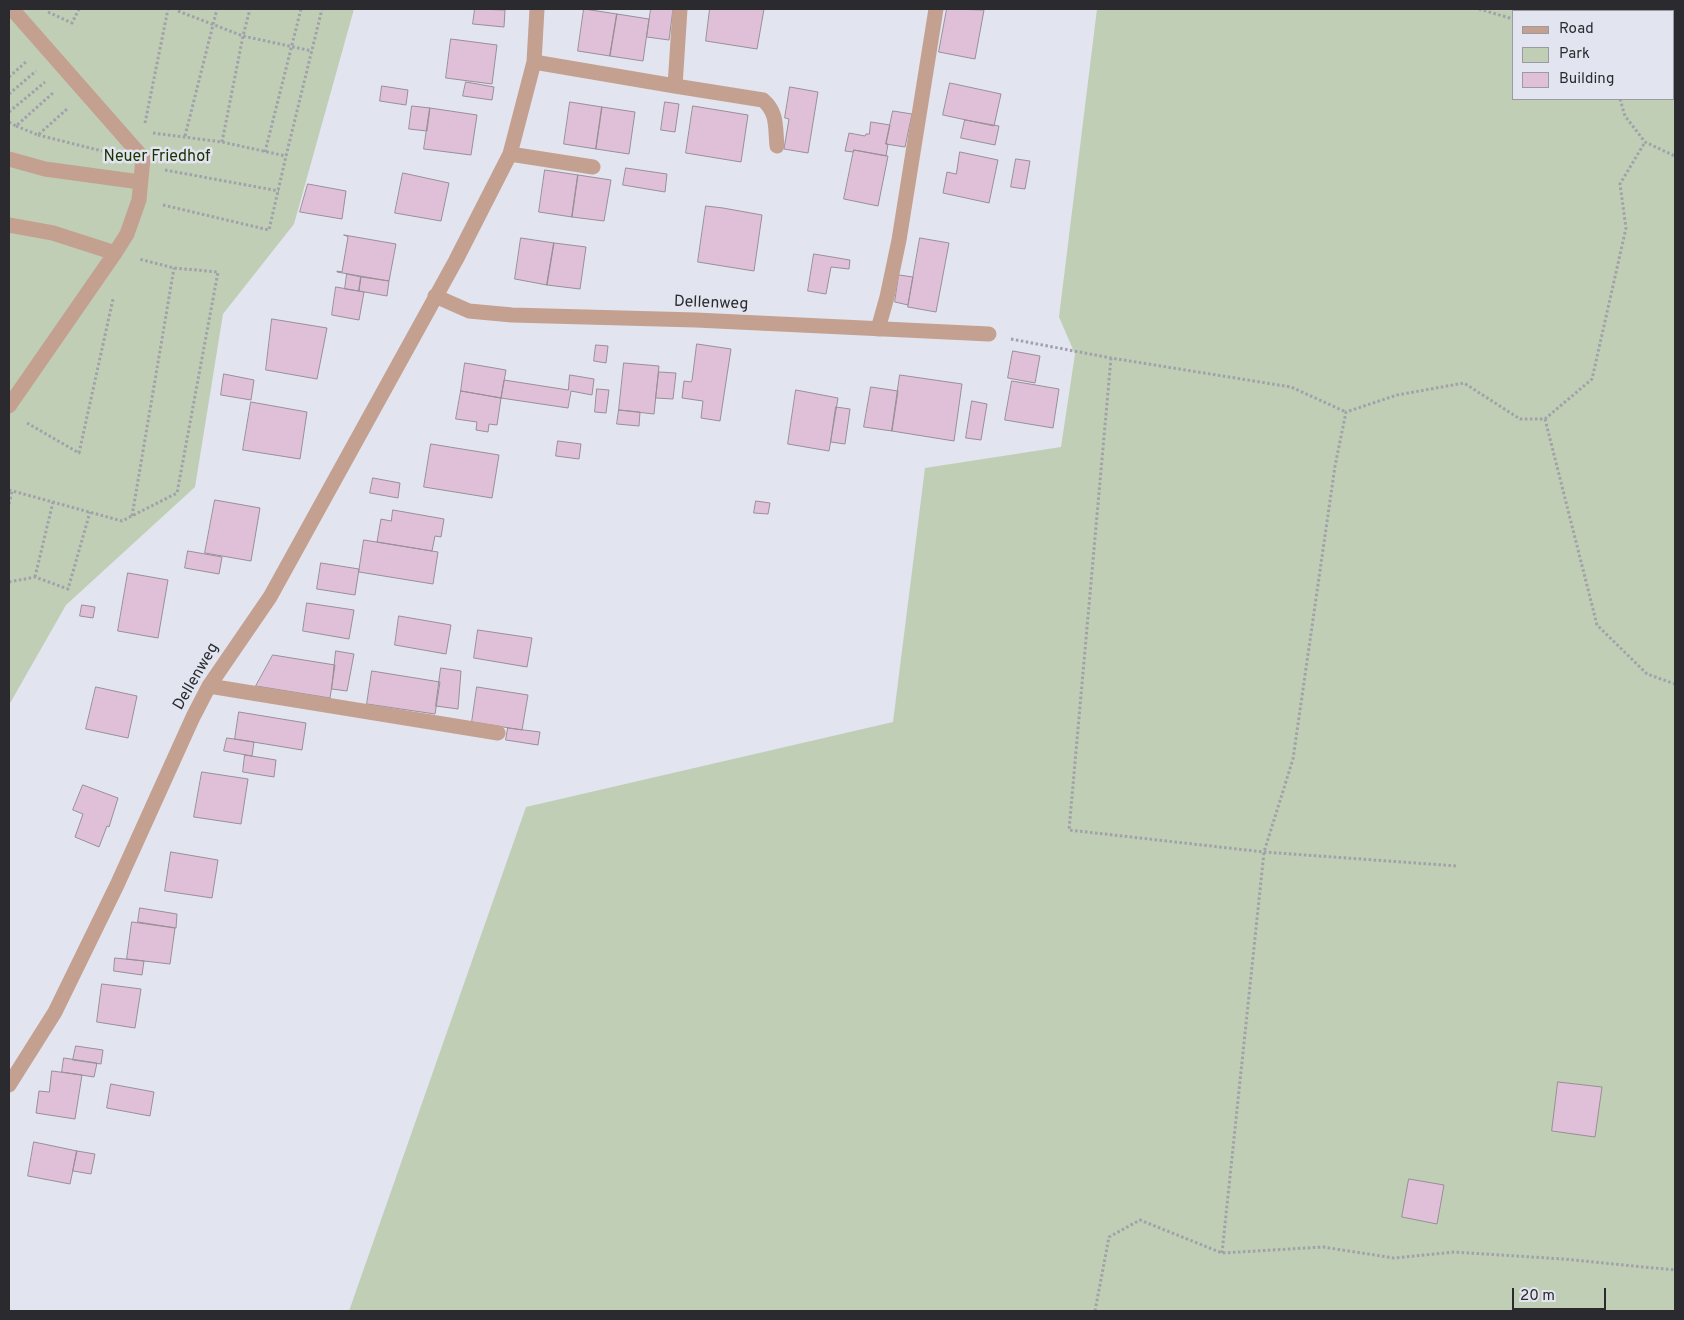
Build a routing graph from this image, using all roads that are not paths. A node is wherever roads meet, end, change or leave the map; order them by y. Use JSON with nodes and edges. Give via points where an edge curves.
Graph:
{"nodes":[{"id":1,"x":12,"y":9,"type":"edge"},
{"id":2,"x":537,"y":9,"type":"edge"},
{"id":3,"x":680,"y":9,"type":"edge"},
{"id":4,"x":936,"y":9,"type":"edge"},
{"id":5,"x":534,"y":62,"type":"junction"},
{"id":6,"x":675,"y":86,"type":"junction"},
{"id":7,"x":777,"y":146,"type":"dead end"},
{"id":8,"x":510,"y":154,"type":"junction"},
{"id":9,"x":9,"y":159,"type":"edge"},
{"id":10,"x":593,"y":166,"type":"dead end"},
{"id":11,"x":140,"y":182,"type":"junction"},
{"id":12,"x":9,"y":225,"type":"edge"},
{"id":13,"x":115,"y":253,"type":"junction"},
{"id":14,"x":435,"y":296,"type":"junction"},
{"id":15,"x":878,"y":329,"type":"junction"},
{"id":16,"x":989,"y":334,"type":"road end"},
{"id":17,"x":9,"y":406,"type":"edge"},
{"id":18,"x":209,"y":686,"type":"junction"},
{"id":19,"x":498,"y":733,"type":"dead end"},
{"id":20,"x":9,"y":1085,"type":"edge"}],
"edges":[{"from":1,"to":11,"type":"street","via":[[142,162]]},
{"from":2,"to":5,"type":"street","name":"Dellenweg"},
{"from":3,"to":6,"type":"street"},
{"from":4,"to":15,"type":"street","via":[[899,240]]},
{"from":5,"to":6,"type":"street"},
{"from":5,"to":8,"type":"street","name":"Dellenweg"},
{"from":6,"to":7,"type":"street","via":[[763,100],[774,113]]},
{"from":8,"to":10,"type":"street"},
{"from":8,"to":14,"type":"street","name":"Dellenweg"},
{"from":9,"to":11,"type":"street","via":[[45,169]]},
{"from":11,"to":13,"type":"street","via":[[139,200],[127,234]]},
{"from":12,"to":13,"type":"street","via":[[53,233]]},
{"from":13,"to":17,"type":"street"},
{"from":14,"to":15,"type":"street","name":"Dellenweg","via":[[469,311],[512,315]]},
{"from":14,"to":18,"type":"street","name":"Dellenweg","via":[[270,597]]},
{"from":15,"to":16,"type":"street","name":"Dellenweg"},
{"from":18,"to":19,"type":"street"},
{"from":18,"to":20,"type":"street","name":"Dellenweg","via":[[55,1012]]}]}
